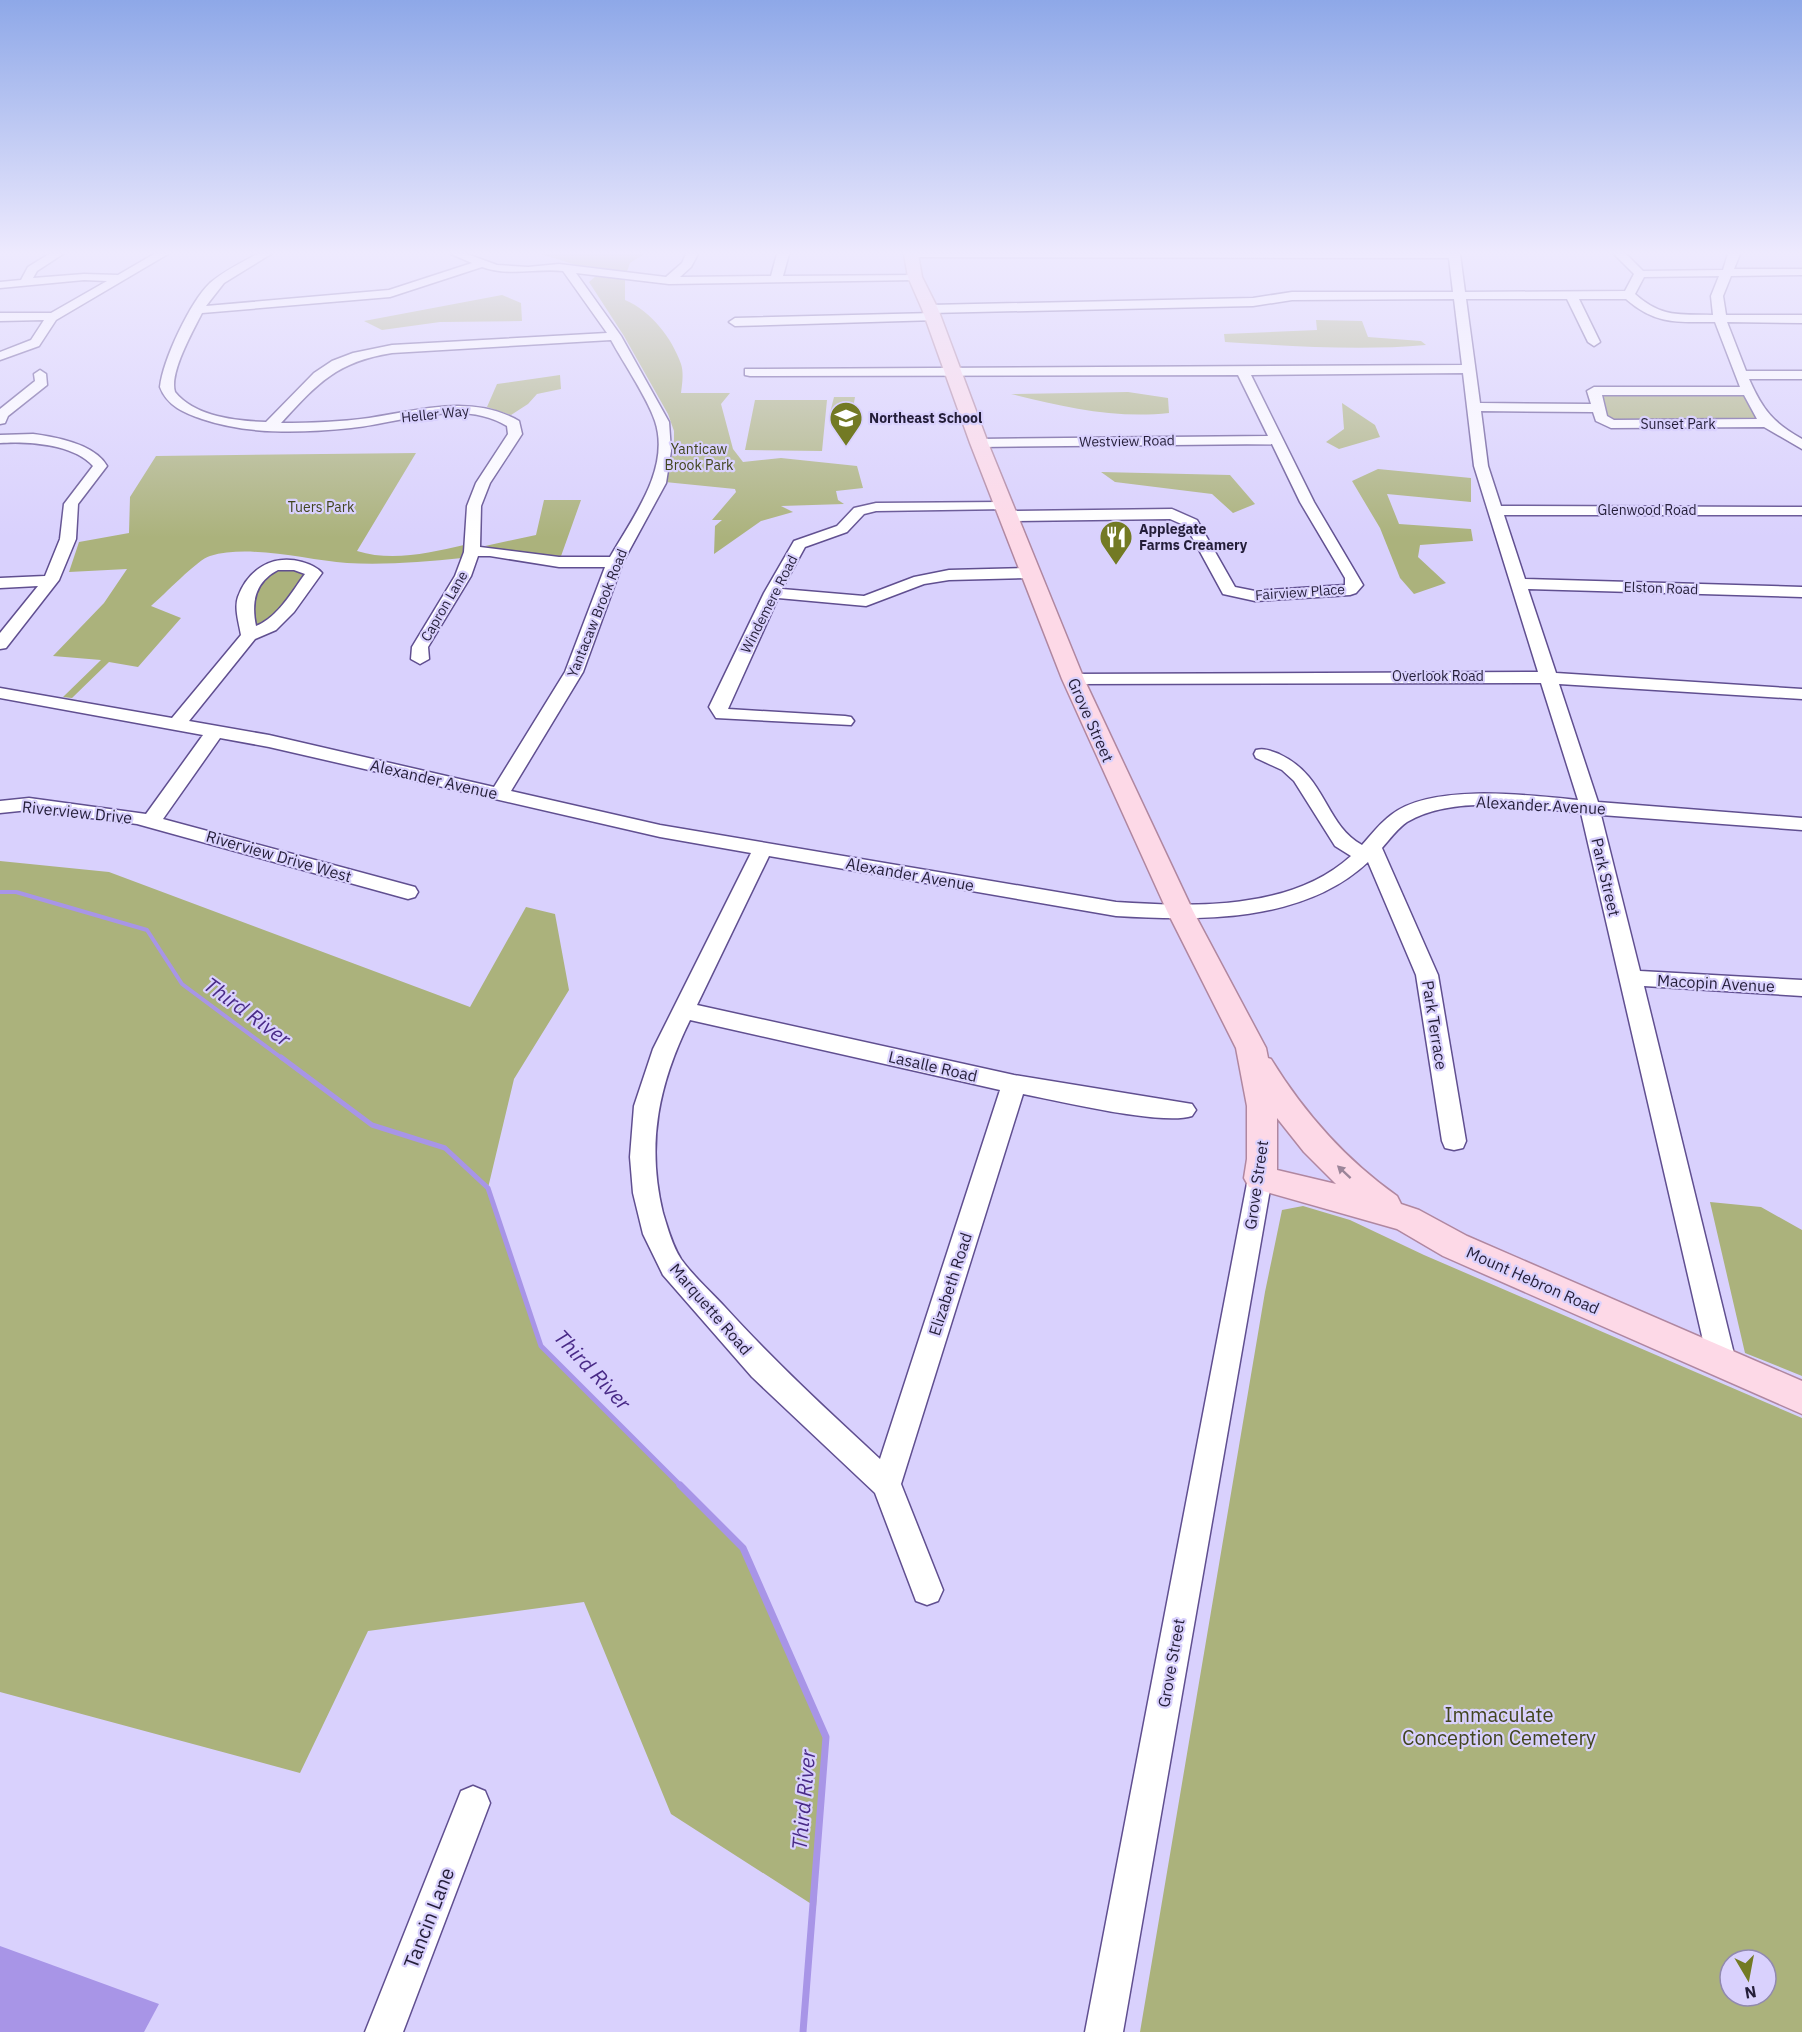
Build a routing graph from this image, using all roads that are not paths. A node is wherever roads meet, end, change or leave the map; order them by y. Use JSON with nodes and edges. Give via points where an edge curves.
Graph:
{"nodes":[{"id":1,"x":18,"y":349,"type":"edge"},
{"id":2,"x":179,"y":349,"type":"edge"},
{"id":3,"x":395,"y":349,"type":"edge"},
{"id":4,"x":622,"y":349,"type":"edge"},
{"id":5,"x":944,"y":349,"type":"edge"},
{"id":6,"x":1467,"y":349,"type":"edge"},
{"id":7,"x":1732,"y":349,"type":"edge"},
{"id":8,"x":0,"y":356,"type":"edge"},
{"id":9,"x":1242,"y":369,"type":"junction"},
{"id":10,"x":1469,"y":369,"type":"junction"},
{"id":11,"x":952,"y":371,"type":"junction"},
{"id":12,"x":750,"y":372,"type":"dead end"},
{"id":13,"x":40,"y":374,"type":"dead end"},
{"id":14,"x":1743,"y":375,"type":"junction"},
{"id":15,"x":1802,"y":375,"type":"edge"},
{"id":16,"x":1748,"y":391,"type":"junction"},
{"id":17,"x":1474,"y":407,"type":"junction"},
{"id":18,"x":1597,"y":408,"type":"junction"},
{"id":19,"x":0,"y":420,"type":"edge"},
{"id":20,"x":1767,"y":423,"type":"junction"},
{"id":21,"x":271,"y":425,"type":"junction"},
{"id":22,"x":1787,"y":435,"type":"junction"},
{"id":23,"x":1802,"y":436,"type":"edge"},
{"id":24,"x":0,"y":439,"type":"edge"},
{"id":25,"x":1276,"y":440,"type":"junction"},
{"id":26,"x":979,"y":443,"type":"junction"},
{"id":27,"x":1802,"y":445,"type":"edge"},
{"id":28,"x":1493,"y":510,"type":"junction"},
{"id":29,"x":1005,"y":511,"type":"junction"},
{"id":30,"x":1802,"y":511,"type":"edge"},
{"id":31,"x":472,"y":552,"type":"junction"},
{"id":32,"x":615,"y":562,"type":"junction"},
{"id":33,"x":1029,"y":573,"type":"junction"},
{"id":34,"x":51,"y":580,"type":"junction"},
{"id":35,"x":0,"y":583,"type":"edge"},
{"id":36,"x":1520,"y":584,"type":"junction"},
{"id":37,"x":1802,"y":592,"type":"edge"},
{"id":38,"x":772,"y":593,"type":"junction"},
{"id":39,"x":21,"y":617,"type":"junction"},
{"id":40,"x":0,"y":633,"type":"edge"},
{"id":41,"x":249,"y":635,"type":"junction"},
{"id":42,"x":0,"y":644,"type":"edge"},
{"id":43,"x":420,"y":660,"type":"dead end"},
{"id":44,"x":1550,"y":678,"type":"junction"},
{"id":45,"x":1073,"y":679,"type":"junction"},
{"id":46,"x":0,"y":693,"type":"edge"},
{"id":47,"x":1802,"y":694,"type":"edge"},
{"id":48,"x":845,"y":721,"type":"dead end"},
{"id":49,"x":176,"y":725,"type":"junction"},
{"id":50,"x":215,"y":731,"type":"junction"},
{"id":51,"x":1263,"y":754,"type":"dead end"},
{"id":52,"x":499,"y":794,"type":"junction"},
{"id":53,"x":0,"y":807,"type":"edge"},
{"id":54,"x":1590,"y":808,"type":"junction"},
{"id":55,"x":151,"y":821,"type":"junction"},
{"id":56,"x":1802,"y":824,"type":"edge"},
{"id":57,"x":763,"y":848,"type":"junction"},
{"id":58,"x":1367,"y":851,"type":"junction"},
{"id":59,"x":408,"y":892,"type":"dead end"},
{"id":60,"x":1180,"y":911,"type":"junction"},
{"id":61,"x":1629,"y":978,"type":"junction"},
{"id":62,"x":1802,"y":988,"type":"edge"},
{"id":63,"x":683,"y":1010,"type":"junction"},
{"id":64,"x":1251,"y":1048,"type":"junction"},
{"id":65,"x":1014,"y":1084,"type":"junction"},
{"id":66,"x":1184,"y":1110,"type":"dead end"},
{"id":67,"x":1454,"y":1141,"type":"dead end"},
{"id":68,"x":1260,"y":1178,"type":"junction"},
{"id":69,"x":1408,"y":1220,"type":"junction"},
{"id":70,"x":1722,"y":1362,"type":"junction"},
{"id":71,"x":1802,"y":1398,"type":"edge"},
{"id":72,"x":886,"y":1484,"type":"junction"},
{"id":73,"x":927,"y":1590,"type":"dead end"},
{"id":74,"x":473,"y":1803,"type":"dead end"},
{"id":75,"x":384,"y":2032,"type":"edge"},
{"id":76,"x":1104,"y":2032,"type":"edge"}],
"edges":[{"from":1,"to":8,"type":"street"},
{"from":2,"to":21,"type":"street","name":"Heller Way","via":[[167,373],[169,392],[186,408],[232,422]]},
{"from":3,"to":21,"type":"street","via":[[337,364],[318,377]]},
{"from":4,"to":32,"type":"street","name":"Yantacaw Brook Road","via":[[662,422],[664,451],[659,483]]},
{"from":5,"to":11,"type":"main road","name":"Grove Street"},
{"from":6,"to":10,"type":"street","name":"Park Street"},
{"from":7,"to":14,"type":"street"},
{"from":9,"to":10,"type":"street"},
{"from":9,"to":11,"type":"street"},
{"from":9,"to":25,"type":"street","name":"Fairview Place"},
{"from":10,"to":17,"type":"street","name":"Park Street"},
{"from":11,"to":12,"type":"street"},
{"from":11,"to":26,"type":"main road","name":"Grove Street"},
{"from":13,"to":19,"type":"street","via":[[42,382],[2,414]]},
{"from":14,"to":15,"type":"street"},
{"from":14,"to":16,"type":"street"},
{"from":16,"to":18,"type":"street","via":[[1594,391]]},
{"from":16,"to":20,"type":"street"},
{"from":17,"to":18,"type":"street"},
{"from":17,"to":28,"type":"street","name":"Park Street","via":[[1481,466]]},
{"from":18,"to":20,"type":"street","name":"Sunset Park","via":[[1601,418],[1611,424]]},
{"from":20,"to":22,"type":"street"},
{"from":21,"to":31,"type":"street","name":"Heller Way","via":[[352,424],[465,409],[509,419],[515,434],[483,483],[474,506]]},
{"from":22,"to":23,"type":"street"},
{"from":22,"to":27,"type":"street"},
{"from":24,"to":34,"type":"street","via":[[51,439],[94,458],[99,464],[72,504],[68,539]]},
{"from":25,"to":26,"type":"street","name":"Westview Road"},
{"from":25,"to":29,"type":"street","name":"Fairview Place","via":[[1307,502],[1353,578],[1355,585],[1350,590],[1255,596],[1229,591],[1192,523],[1172,514]]},
{"from":26,"to":29,"type":"main road","name":"Grove Street"},
{"from":28,"to":30,"type":"street","name":"Glenwood Road"},
{"from":28,"to":36,"type":"street","name":"Park Street"},
{"from":29,"to":33,"type":"main road","name":"Grove Street"},
{"from":29,"to":38,"type":"street","name":"Windemere Road","via":[[876,507],[859,512],[842,529],[799,544]]},
{"from":31,"to":32,"type":"street","via":[[490,550],[559,562]]},
{"from":31,"to":43,"type":"street","name":"Capron Lane","via":[[463,576],[420,647]]},
{"from":32,"to":52,"type":"street","name":"Yantacaw Brook Road","via":[[574,672]]},
{"from":33,"to":38,"type":"street","via":[[949,574],[920,580],[866,601]]},
{"from":33,"to":45,"type":"main road","name":"Grove Street"},
{"from":34,"to":35,"type":"street"},
{"from":34,"to":39,"type":"street"},
{"from":36,"to":37,"type":"street","name":"Elston Road"},
{"from":36,"to":44,"type":"street","name":"Park Street"},
{"from":38,"to":48,"type":"street","name":"Windemere Road","via":[[718,706],[722,714]]},
{"from":39,"to":40,"type":"street"},
{"from":39,"to":42,"type":"street"},
{"from":41,"to":41,"type":"street","via":[[270,626],[288,609],[314,573],[302,565],[285,563],[258,575],[244,600]]},
{"from":41,"to":49,"type":"street"},
{"from":44,"to":45,"type":"street","name":"Overlook Road"},
{"from":44,"to":47,"type":"street","name":"Overlook Road"},
{"from":44,"to":54,"type":"street","name":"Park Street"},
{"from":45,"to":60,"type":"main road","name":"Grove Street"},
{"from":46,"to":49,"type":"street","name":"Alexander Avenue"},
{"from":49,"to":50,"type":"street","name":"Alexander Avenue"},
{"from":50,"to":52,"type":"street","name":"Alexander Avenue"},
{"from":50,"to":55,"type":"street","name":"Riverview Drive"},
{"from":51,"to":58,"type":"street","via":[[1289,766],[1301,777],[1342,842]]},
{"from":52,"to":57,"type":"street","name":"Alexander Avenue","via":[[660,831]]},
{"from":53,"to":55,"type":"street","name":"Riverview Drive","via":[[28,804]]},
{"from":54,"to":56,"type":"street","name":"Alexander Avenue"},
{"from":54,"to":58,"type":"street","name":"Alexander Avenue","via":[[1502,801],[1435,804],[1399,818]]},
{"from":54,"to":61,"type":"street","name":"Park Street"},
{"from":55,"to":59,"type":"street","name":"Riverview Drive West"},
{"from":57,"to":60,"type":"street","name":"Alexander Avenue","via":[[1116,909]]},
{"from":57,"to":63,"type":"street","name":"Marquette Road"},
{"from":58,"to":60,"type":"street","name":"Alexander Avenue","via":[[1337,878],[1314,890],[1254,905]]},
{"from":58,"to":67,"type":"street","name":"Park Terrace","via":[[1427,975]]},
{"from":60,"to":64,"type":"main road","name":"Grove Street"},
{"from":61,"to":62,"type":"street","name":"Macopin Avenue"},
{"from":61,"to":70,"type":"street","name":"Park Street"},
{"from":63,"to":65,"type":"street","name":"Lasalle Road"},
{"from":63,"to":72,"type":"street","name":"Marquette Road","via":[[664,1049],[646,1106],[642,1157],[656,1234],[672,1267],[762,1368]]},
{"from":64,"to":68,"type":"main road","name":"Grove Street","via":[[1263,1115]]},
{"from":69,"to":64,"type":"main road","one_way":true,"via":[[1362,1189],[1312,1143],[1275,1091]]},
{"from":65,"to":66,"type":"street","name":"Lasalle Road"},
{"from":65,"to":72,"type":"street","name":"Elizabeth Road"},
{"from":68,"to":69,"type":"main road","name":"Mount Hebron Road"},
{"from":68,"to":76,"type":"street","name":"Grove Street"},
{"from":69,"to":70,"type":"main road","name":"Mount Hebron Road","via":[[1455,1246]]},
{"from":70,"to":71,"type":"main road","name":"Mount Hebron Road"},
{"from":72,"to":73,"type":"street","name":"Marquette Road"},
{"from":74,"to":75,"type":"street","name":"Tancin Lane"}]}
